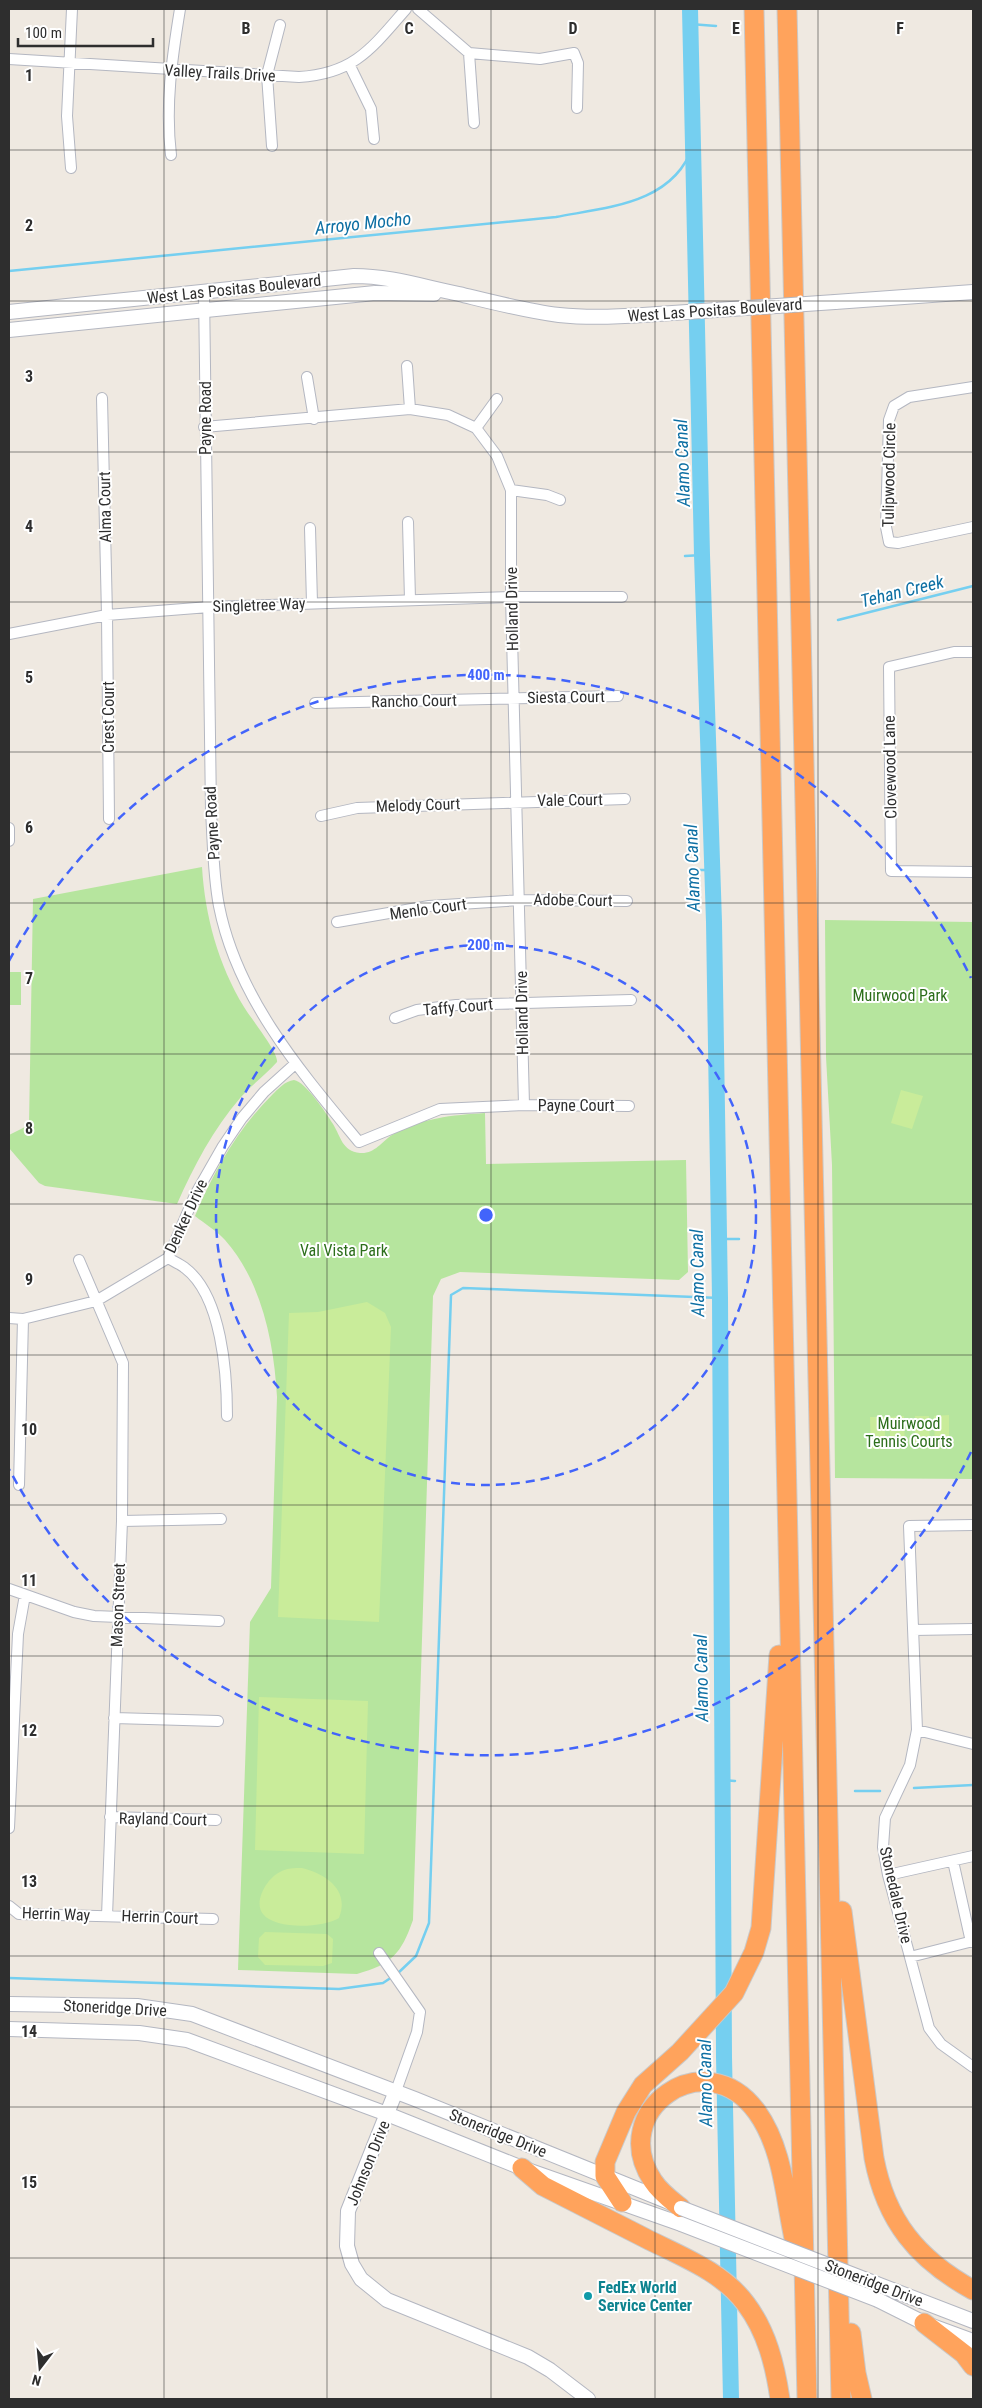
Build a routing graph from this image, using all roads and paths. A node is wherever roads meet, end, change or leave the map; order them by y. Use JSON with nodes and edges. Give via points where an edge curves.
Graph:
{"nodes":[{"id":1,"x":72,"y":9,"type":"edge"},
{"id":2,"x":180,"y":9,"type":"edge"},
{"id":3,"x":406,"y":9,"type":"edge"},
{"id":4,"x":418,"y":9,"type":"edge"},
{"id":5,"x":754,"y":9,"type":"edge"},
{"id":6,"x":787,"y":9,"type":"edge"},
{"id":7,"x":280,"y":25,"type":"dead end"},
{"id":8,"x":469,"y":53,"type":"junction"},
{"id":9,"x":9,"y":59,"type":"edge"},
{"id":10,"x":68,"y":64,"type":"junction"},
{"id":11,"x":350,"y":66,"type":"junction"},
{"id":12,"x":170,"y":70,"type":"junction"},
{"id":13,"x":267,"y":75,"type":"junction"},
{"id":14,"x":576,"y":108,"type":"dead end"},
{"id":15,"x":474,"y":123,"type":"dead end"},
{"id":16,"x":374,"y":139,"type":"dead end"},
{"id":17,"x":272,"y":146,"type":"dead end"},
{"id":18,"x":171,"y":156,"type":"dead end"},
{"id":19,"x":72,"y":168,"type":"dead end"},
{"id":20,"x":204,"y":292,"type":"junction"},
{"id":21,"x":973,"y":292,"type":"edge"},
{"id":22,"x":458,"y":294,"type":"junction"},
{"id":23,"x":204,"y":310,"type":"junction"},
{"id":24,"x":9,"y":312,"type":"edge"},
{"id":25,"x":9,"y":330,"type":"edge"},
{"id":26,"x":407,"y":366,"type":"dead end"},
{"id":27,"x":307,"y":377,"type":"dead end"},
{"id":28,"x":973,"y":387,"type":"edge"},
{"id":29,"x":102,"y":398,"type":"dead end"},
{"id":30,"x":497,"y":399,"type":"dead end"},
{"id":31,"x":410,"y":409,"type":"junction"},
{"id":32,"x":314,"y":419,"type":"junction"},
{"id":33,"x":204,"y":427,"type":"junction"},
{"id":34,"x":476,"y":428,"type":"junction"},
{"id":35,"x":512,"y":490,"type":"junction"},
{"id":36,"x":560,"y":500,"type":"dead end"},
{"id":37,"x":408,"y":522,"type":"dead end"},
{"id":38,"x":973,"y":527,"type":"edge"},
{"id":39,"x":310,"y":528,"type":"dead end"},
{"id":40,"x":511,"y":596,"type":"junction"},
{"id":41,"x":622,"y":597,"type":"dead end"},
{"id":42,"x":410,"y":600,"type":"junction"},
{"id":43,"x":312,"y":603,"type":"junction"},
{"id":44,"x":209,"y":607,"type":"junction"},
{"id":45,"x":108,"y":615,"type":"junction"},
{"id":46,"x":9,"y":634,"type":"edge"},
{"id":47,"x":973,"y":652,"type":"edge"},
{"id":48,"x":618,"y":696,"type":"dead end"},
{"id":49,"x":514,"y":698,"type":"junction"},
{"id":50,"x":315,"y":703,"type":"dead end"},
{"id":51,"x":625,"y":800,"type":"dead end"},
{"id":52,"x":516,"y":801,"type":"junction"},
{"id":53,"x":321,"y":816,"type":"dead end"},
{"id":54,"x":109,"y":819,"type":"dead end"},
{"id":55,"x":9,"y":828,"type":"edge"},
{"id":56,"x":9,"y":841,"type":"edge"},
{"id":57,"x":973,"y":872,"type":"edge"},
{"id":58,"x":520,"y":900,"type":"junction"},
{"id":59,"x":627,"y":901,"type":"dead end"},
{"id":60,"x":338,"y":922,"type":"dead end"},
{"id":61,"x":631,"y":1000,"type":"dead end"},
{"id":62,"x":522,"y":1003,"type":"junction"},
{"id":63,"x":395,"y":1018,"type":"dead end"},
{"id":64,"x":295,"y":1064,"type":"junction"},
{"id":65,"x":524,"y":1105,"type":"junction"},
{"id":66,"x":629,"y":1106,"type":"dead end"},
{"id":67,"x":168,"y":1258,"type":"junction"},
{"id":68,"x":79,"y":1260,"type":"dead end"},
{"id":69,"x":96,"y":1301,"type":"junction"},
{"id":70,"x":9,"y":1318,"type":"edge"},
{"id":71,"x":23,"y":1319,"type":"junction"},
{"id":72,"x":227,"y":1416,"type":"dead end"},
{"id":73,"x":19,"y":1484,"type":"dead end"},
{"id":74,"x":221,"y":1519,"type":"dead end"},
{"id":75,"x":122,"y":1521,"type":"junction"},
{"id":76,"x":973,"y":1525,"type":"edge"},
{"id":77,"x":788,"y":1582,"type":"junction"},
{"id":78,"x":9,"y":1589,"type":"edge"},
{"id":79,"x":24,"y":1594,"type":"junction"},
{"id":80,"x":118,"y":1618,"type":"junction"},
{"id":81,"x":219,"y":1621,"type":"dead end"},
{"id":82,"x":973,"y":1629,"type":"edge"},
{"id":83,"x":913,"y":1630,"type":"junction"},
{"id":84,"x":114,"y":1718,"type":"junction"},
{"id":85,"x":218,"y":1721,"type":"dead end"},
{"id":86,"x":917,"y":1730,"type":"junction"},
{"id":87,"x":973,"y":1744,"type":"edge"},
{"id":88,"x":9,"y":1812,"type":"edge"},
{"id":89,"x":110,"y":1818,"type":"junction"},
{"id":90,"x":216,"y":1820,"type":"dead end"},
{"id":91,"x":9,"y":1828,"type":"edge"},
{"id":92,"x":830,"y":1848,"type":"junction"},
{"id":93,"x":973,"y":1856,"type":"edge"},
{"id":94,"x":953,"y":1861,"type":"junction"},
{"id":95,"x":888,"y":1875,"type":"junction"},
{"id":96,"x":9,"y":1906,"type":"edge"},
{"id":97,"x":107,"y":1916,"type":"junction"},
{"id":98,"x":213,"y":1919,"type":"dead end"},
{"id":99,"x":972,"y":1941,"type":"edge"},
{"id":100,"x":379,"y":1953,"type":"dead end"},
{"id":101,"x":910,"y":1957,"type":"junction"},
{"id":102,"x":9,"y":2004,"type":"edge"},
{"id":103,"x":9,"y":2029,"type":"edge"},
{"id":104,"x":973,"y":2068,"type":"edge"},
{"id":105,"x":396,"y":2091,"type":"junction"},
{"id":106,"x":387,"y":2114,"type":"junction"},
{"id":107,"x":522,"y":2168,"type":"junction"},
{"id":108,"x":605,"y":2176,"type":"junction"},
{"id":109,"x":622,"y":2202,"type":"junction"},
{"id":110,"x":681,"y":2216,"type":"junction"},
{"id":111,"x":838,"y":2272,"type":"junction"},
{"id":112,"x":804,"y":2285,"type":"junction"},
{"id":113,"x":973,"y":2290,"type":"edge"},
{"id":114,"x":973,"y":2321,"type":"edge"},
{"id":115,"x":924,"y":2323,"type":"junction"},
{"id":116,"x":973,"y":2341,"type":"edge"},
{"id":117,"x":973,"y":2366,"type":"edge"},
{"id":118,"x":588,"y":2399,"type":"edge"},
{"id":119,"x":780,"y":2399,"type":"edge"},
{"id":120,"x":807,"y":2399,"type":"edge"},
{"id":121,"x":841,"y":2399,"type":"edge"},
{"id":122,"x":862,"y":2399,"type":"edge"}],
"edges":[{"from":1,"to":10,"type":"street"},
{"from":2,"to":12,"type":"street"},
{"from":3,"to":11,"type":"street","name":"Valley Trails Drive"},
{"from":4,"to":8,"type":"street"},
{"from":5,"to":77,"type":"highway"},
{"from":6,"to":92,"type":"highway"},
{"from":7,"to":13,"type":"street"},
{"from":8,"to":14,"type":"street","via":[[540,59],[574,53],[578,62]]},
{"from":8,"to":15,"type":"street"},
{"from":9,"to":10,"type":"street","name":"Valley Trails Drive"},
{"from":10,"to":12,"type":"street","name":"Valley Trails Drive"},
{"from":10,"to":19,"type":"street","via":[[67,116]]},
{"from":11,"to":13,"type":"street","name":"Valley Trails Drive","via":[[318,76]]},
{"from":11,"to":16,"type":"street","via":[[371,109]]},
{"from":12,"to":13,"type":"street","name":"Valley Trails Drive"},
{"from":12,"to":18,"type":"street","via":[[168,133]]},
{"from":13,"to":17,"type":"street"},
{"from":20,"to":22,"type":"main road","name":"West Las Positas Boulevard","via":[[378,276]]},
{"from":20,"to":23,"type":"street","name":"Payne Road"},
{"from":20,"to":24,"type":"main road","name":"West Las Positas Boulevard"},
{"from":21,"to":22,"type":"main road","name":"West Las Positas Boulevard","bridge":true,"via":[[596,317],[558,315]]},
{"from":22,"to":23,"type":"main road","name":"West Las Positas Boulevard","via":[[375,293]]},
{"from":23,"to":25,"type":"main road","name":"West Las Positas Boulevard"},
{"from":23,"to":33,"type":"street","name":"Payne Road"},
{"from":26,"to":31,"type":"street"},
{"from":27,"to":32,"type":"street"},
{"from":28,"to":38,"type":"street","name":"Tulipwood Circle","via":[[909,397],[894,406],[889,420],[886,527],[889,542],[898,543]]},
{"from":29,"to":45,"type":"street","name":"Alma Court"},
{"from":30,"to":34,"type":"street"},
{"from":31,"to":32,"type":"street","name":"Holland Drive"},
{"from":31,"to":34,"type":"street","name":"Holland Drive","via":[[448,415]]},
{"from":32,"to":33,"type":"street","name":"Holland Drive"},
{"from":33,"to":44,"type":"street","name":"Payne Road"},
{"from":34,"to":35,"type":"street","name":"Holland Drive","via":[[497,456]]},
{"from":35,"to":36,"type":"street"},
{"from":35,"to":40,"type":"street","name":"Holland Drive"},
{"from":37,"to":42,"type":"street"},
{"from":39,"to":43,"type":"street"},
{"from":40,"to":41,"type":"street","name":"Singletree Way"},
{"from":40,"to":42,"type":"street","name":"Singletree Way"},
{"from":40,"to":49,"type":"street","name":"Holland Drive"},
{"from":42,"to":43,"type":"street","name":"Singletree Way"},
{"from":43,"to":44,"type":"street","name":"Singletree Way"},
{"from":44,"to":45,"type":"street","name":"Singletree Way"},
{"from":44,"to":64,"type":"street","name":"Payne Road","via":[[210,811],[219,905],[243,976]]},
{"from":45,"to":46,"type":"street","name":"Singletree Way"},
{"from":45,"to":54,"type":"street","name":"Crest Court"},
{"from":47,"to":57,"type":"street","name":"Clovewood Lane","via":[[954,652],[889,667],[891,871]]},
{"from":48,"to":49,"type":"street","name":"Siesta Court"},
{"from":49,"to":50,"type":"street","name":"Rancho Court"},
{"from":49,"to":52,"type":"street","name":"Holland Drive"},
{"from":51,"to":52,"type":"street","name":"Vale Court"},
{"from":52,"to":53,"type":"street","name":"Melody Court","via":[[357,808]]},
{"from":52,"to":58,"type":"street","name":"Holland Drive"},
{"from":55,"to":56,"type":"street"},
{"from":58,"to":59,"type":"street","name":"Adobe Court"},
{"from":58,"to":60,"type":"street","name":"Menlo Court","via":[[429,906]]},
{"from":58,"to":62,"type":"street","name":"Holland Drive"},
{"from":61,"to":62,"type":"street","name":"Taffy Court"},
{"from":62,"to":63,"type":"street","name":"Taffy Court","via":[[446,1006],[417,1010]]},
{"from":62,"to":65,"type":"street","name":"Holland Drive"},
{"from":64,"to":65,"type":"street","name":"Payne Road","via":[[359,1142],[440,1109]]},
{"from":64,"to":67,"type":"street","name":"Denker Drive","via":[[264,1092],[223,1146],[195,1195]]},
{"from":65,"to":66,"type":"street","name":"Payne Court"},
{"from":67,"to":69,"type":"street","name":"Denker Drive"},
{"from":67,"to":72,"type":"street","via":[[185,1268],[209,1303],[224,1350]]},
{"from":68,"to":69,"type":"street","name":"Mason Street"},
{"from":69,"to":71,"type":"street","name":"Denker Drive"},
{"from":69,"to":75,"type":"street","name":"Mason Street","via":[[123,1363]]},
{"from":70,"to":71,"type":"street","name":"Denker Drive"},
{"from":71,"to":73,"type":"street"},
{"from":74,"to":75,"type":"street"},
{"from":75,"to":80,"type":"street","name":"Mason Street"},
{"from":76,"to":83,"type":"street","name":"Stonedale Drive","via":[[909,1526]]},
{"from":77,"to":108,"type":"highway","via":[[782,1613],[761,1928],[754,1952],[734,1993],[635,2096],[604,2162]]},
{"from":77,"to":112,"type":"highway"},
{"from":78,"to":79,"type":"street"},
{"from":79,"to":80,"type":"street","via":[[74,1612]]},
{"from":79,"to":88,"type":"street","via":[[18,1634]]},
{"from":80,"to":81,"type":"street"},
{"from":80,"to":84,"type":"street","name":"Mason Street"},
{"from":82,"to":83,"type":"street"},
{"from":83,"to":86,"type":"street","name":"Stonedale Drive"},
{"from":84,"to":85,"type":"street"},
{"from":84,"to":89,"type":"street","name":"Mason Street"},
{"from":86,"to":87,"type":"street"},
{"from":86,"to":95,"type":"street","name":"Stonedale Drive","via":[[910,1765],[885,1818],[883,1847]]},
{"from":88,"to":91,"type":"street"},
{"from":89,"to":90,"type":"street","name":"Rayland Court"},
{"from":89,"to":97,"type":"street","name":"Mason Street"},
{"from":92,"to":111,"type":"highway"},
{"from":92,"to":113,"type":"highway","via":[[841,1870],[850,1973],[874,2158],[883,2198],[905,2236],[938,2268]]},
{"from":93,"to":94,"type":"street"},
{"from":94,"to":95,"type":"street"},
{"from":94,"to":99,"type":"street"},
{"from":95,"to":101,"type":"street","name":"Stonedale Drive"},
{"from":96,"to":97,"type":"street","name":"Herrin Way","via":[[19,1914]]},
{"from":97,"to":98,"type":"street","name":"Herrin Court"},
{"from":99,"to":101,"type":"street"},
{"from":100,"to":105,"type":"street","name":"Johnson Drive","via":[[420,2012],[417,2032]]},
{"from":101,"to":104,"type":"street","name":"Stonedale Drive","via":[[932,2034]]},
{"from":102,"to":105,"type":"main road","name":"Stoneridge Drive","via":[[137,2006],[192,2014]]},
{"from":103,"to":106,"type":"main road","name":"Stoneridge Drive","via":[[139,2033],[187,2040]]},
{"from":105,"to":106,"type":"main road","name":"Johnson Drive"},
{"from":105,"to":108,"type":"main road","name":"Stoneridge Drive"},
{"from":106,"to":107,"type":"main road","name":"Stoneridge Drive"},
{"from":106,"to":118,"type":"main road","name":"Johnson Drive","via":[[348,2212],[347,2246],[361,2279],[387,2300],[528,2358],[550,2370]]},
{"from":107,"to":109,"type":"main road","name":"Stoneridge Drive"},
{"from":107,"to":119,"type":"highway","via":[[543,2186],[674,2252],[733,2288],[746,2302],[764,2332]]},
{"from":108,"to":109,"type":"highway"},
{"from":108,"to":110,"type":"main road","name":"Stoneridge Drive"},
{"from":109,"to":110,"type":"main road","name":"Stoneridge Drive"},
{"from":110,"to":112,"type":"highway","via":[[653,2181],[644,2162],[641,2141],[649,2113],[658,2100],[685,2084],[700,2080],[714,2082],[743,2097],[757,2112],[768,2133],[781,2172]]},
{"from":110,"to":114,"type":"main road","name":"Stoneridge Drive","bridge":true},
{"from":110,"to":115,"type":"main road","name":"Stoneridge Drive","bridge":true,"via":[[878,2300]]},
{"from":111,"to":121,"type":"highway"},
{"from":111,"to":122,"type":"highway","via":[[850,2293],[852,2347]]},
{"from":112,"to":120,"type":"highway"},
{"from":115,"to":116,"type":"main road","name":"Stoneridge Drive"},
{"from":115,"to":117,"type":"highway","via":[[964,2354]]}]}
